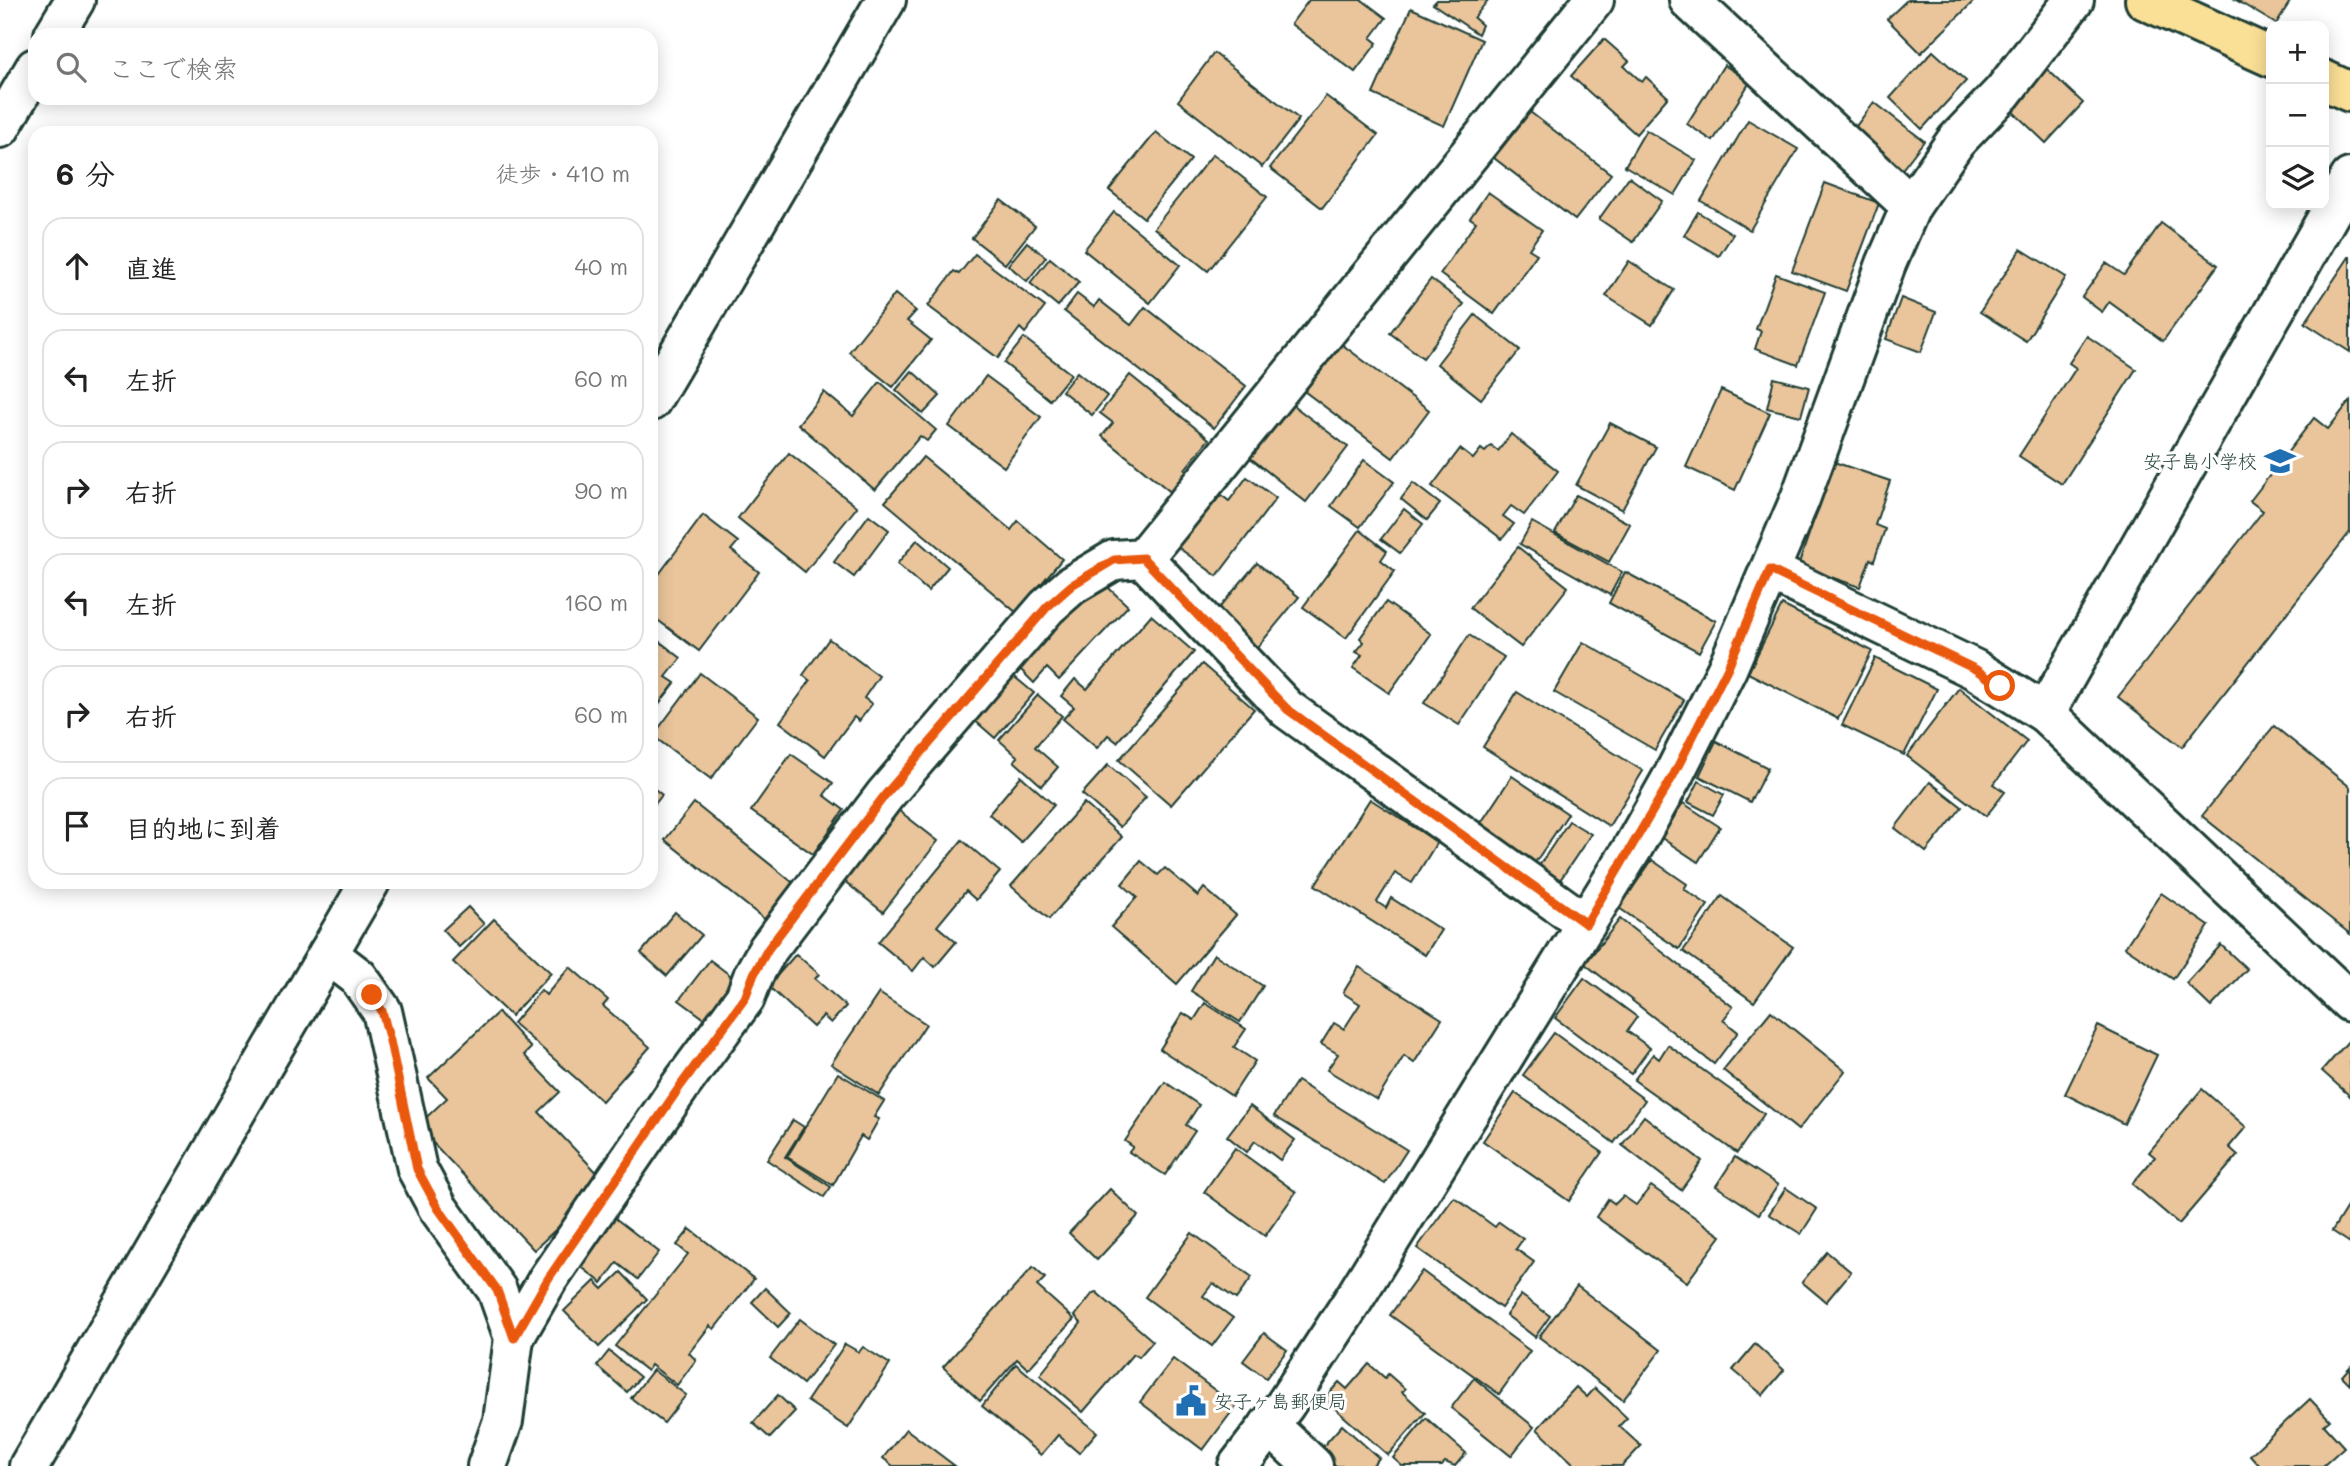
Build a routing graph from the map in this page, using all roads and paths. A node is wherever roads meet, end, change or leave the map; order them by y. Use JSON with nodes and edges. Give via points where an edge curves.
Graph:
{"nodes":[{"id":1,"x":75,"y":0,"type":"edge"},
{"id":2,"x":886,"y":0,"type":"edge"},
{"id":3,"x":1594,"y":0,"type":"edge"},
{"id":4,"x":1689,"y":0,"type":"edge"},
{"id":5,"x":2074,"y":0,"type":"edge"},
{"id":6,"x":2146,"y":0,"type":"edge"},
{"id":7,"x":58,"y":28,"type":"edge"},
{"id":8,"x":2266,"y":55,"type":"edge"},
{"id":9,"x":28,"y":80,"type":"edge"},
{"id":10,"x":2329,"y":82,"type":"edge"},
{"id":11,"x":2350,"y":92,"type":"edge"},
{"id":12,"x":0,"y":128,"type":"edge"},
{"id":13,"x":2350,"y":178,"type":"edge"},
{"id":14,"x":1911,"y":206,"type":"junction"},
{"id":15,"x":658,"y":389,"type":"edge"},
{"id":16,"x":1143,"y":558,"type":"junction"},
{"id":17,"x":1770,"y":570,"type":"junction"},
{"id":18,"x":2045,"y":713,"type":"junction"},
{"id":19,"x":366,"y":889,"type":"edge"},
{"id":20,"x":1586,"y":924,"type":"junction"},
{"id":21,"x":328,"y":954,"type":"junction"},
{"id":22,"x":2350,"y":1002,"type":"edge"},
{"id":23,"x":514,"y":1338,"type":"junction"},
{"id":24,"x":1269,"y":1425,"type":"junction"},
{"id":25,"x":29,"y":1466,"type":"edge"},
{"id":26,"x":487,"y":1466,"type":"edge"},
{"id":27,"x":1238,"y":1466,"type":"edge"},
{"id":28,"x":1313,"y":1466,"type":"edge"}],
"edges":[{"from":1,"to":7,"type":"street"},
{"from":2,"to":15,"type":"street"},
{"from":3,"to":16,"type":"street"},
{"from":4,"to":14,"type":"street"},
{"from":5,"to":14,"type":"street","via":[[2003,92],[1956,141]]},
{"from":6,"to":8,"type":"main road"},
{"from":9,"to":12,"type":"street"},
{"from":10,"to":11,"type":"main road"},
{"from":13,"to":18,"type":"street"},
{"from":14,"to":17,"type":"street"},
{"from":16,"to":20,"type":"street","via":[[1287,709]]},
{"from":16,"to":23,"type":"street","via":[[1114,560],[1072,585],[1047,607],[885,795],[768,949],[745,998],[548,1279]]},
{"from":17,"to":18,"type":"street","via":[[1975,669]]},
{"from":17,"to":20,"type":"street","via":[[1673,776]]},
{"from":18,"to":22,"type":"street"},
{"from":19,"to":21,"type":"street"},
{"from":20,"to":24,"type":"street","via":[[1352,1303]]},
{"from":21,"to":23,"type":"street","via":[[358,977],[382,1011],[417,1169],[438,1208],[497,1290]]},
{"from":21,"to":25,"type":"street"},
{"from":23,"to":26,"type":"street","via":[[503,1420]]},
{"from":24,"to":27,"type":"street"},
{"from":24,"to":28,"type":"street"}]}
